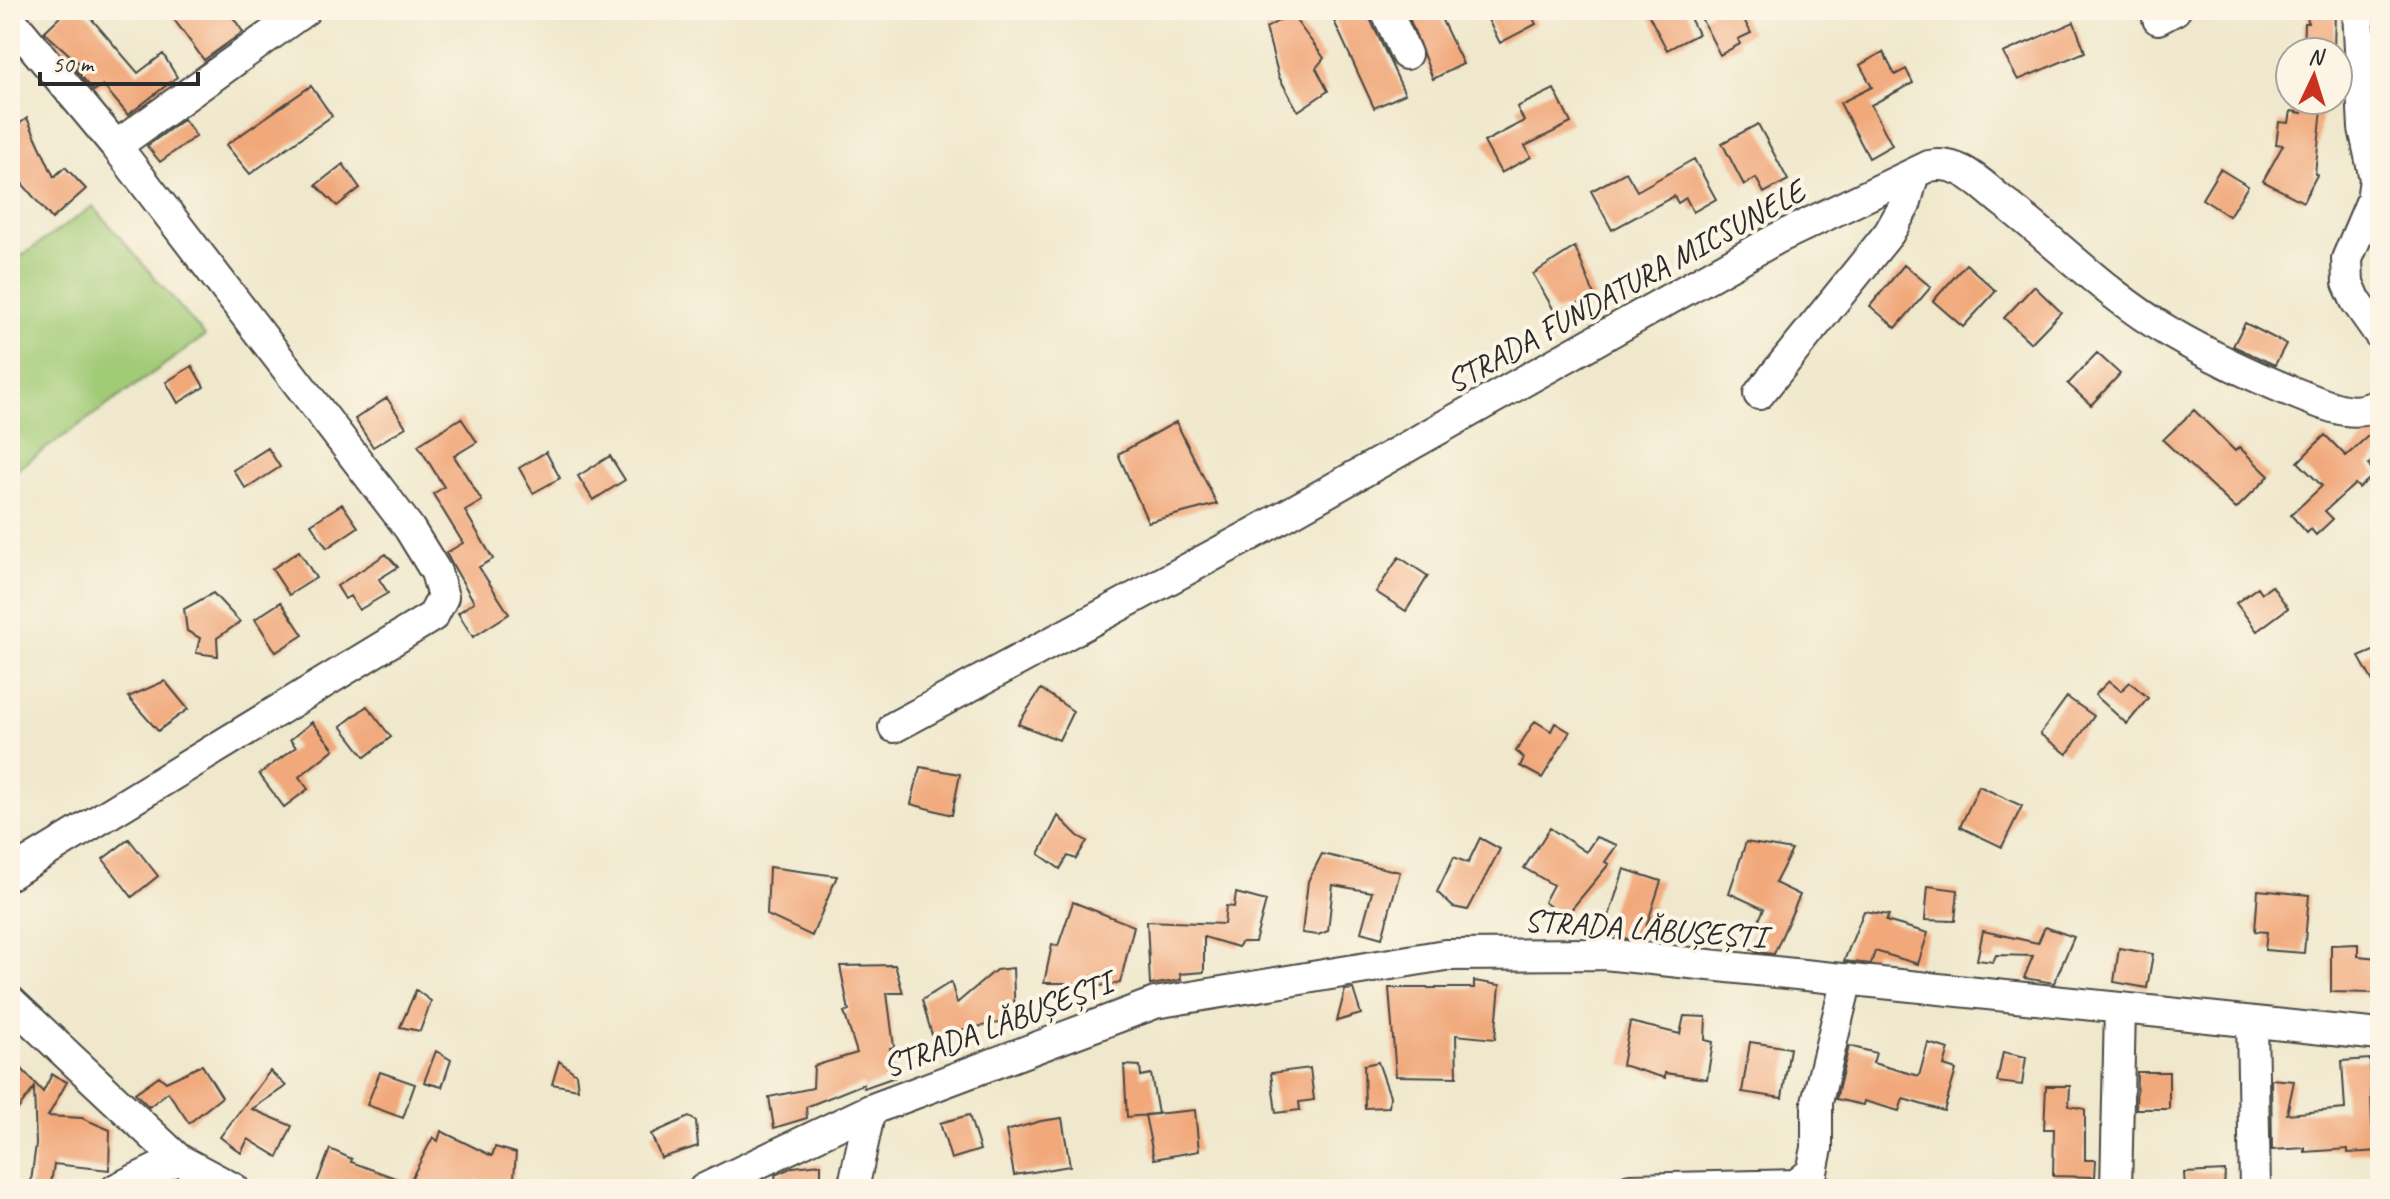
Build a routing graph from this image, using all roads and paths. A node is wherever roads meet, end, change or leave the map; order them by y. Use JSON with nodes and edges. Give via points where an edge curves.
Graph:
{"nodes":[{"id":1,"x":305,"y":10,"type":"edge"},
{"id":2,"x":1386,"y":10,"type":"edge"},
{"id":3,"x":2358,"y":10,"type":"edge"},
{"id":4,"x":10,"y":19,"type":"edge"},
{"id":5,"x":1406,"y":54,"type":"dead end"},
{"id":6,"x":116,"y":146,"type":"junction"},
{"id":7,"x":1914,"y":173,"type":"junction"},
{"id":8,"x":2380,"y":335,"type":"edge"},
{"id":9,"x":1759,"y":394,"type":"dead end"},
{"id":10,"x":2380,"y":403,"type":"edge"},
{"id":11,"x":894,"y":727,"type":"dead end"},
{"id":12,"x":10,"y":874,"type":"edge"},
{"id":13,"x":1847,"y":979,"type":"junction"},
{"id":14,"x":10,"y":1001,"type":"edge"},
{"id":15,"x":2120,"y":1008,"type":"junction"},
{"id":16,"x":2252,"y":1022,"type":"junction"},
{"id":17,"x":2380,"y":1035,"type":"edge"},
{"id":18,"x":870,"y":1110,"type":"junction"},
{"id":19,"x":178,"y":1159,"type":"junction"},
{"id":20,"x":1812,"y":1180,"type":"edge"},
{"id":21,"x":116,"y":1189,"type":"edge"},
{"id":22,"x":234,"y":1189,"type":"edge"},
{"id":23,"x":704,"y":1189,"type":"edge"},
{"id":24,"x":853,"y":1189,"type":"edge"},
{"id":25,"x":1630,"y":1189,"type":"edge"},
{"id":26,"x":2116,"y":1189,"type":"edge"},
{"id":27,"x":2255,"y":1189,"type":"edge"}],
"edges":[{"from":1,"to":6,"type":"street"},
{"from":2,"to":5,"type":"street"},
{"from":3,"to":8,"type":"street","via":[[2364,128],[2375,179],[2372,200],[2347,259],[2348,283]]},
{"from":4,"to":6,"type":"street"},
{"from":6,"to":12,"type":"street","via":[[409,528],[436,572],[443,597],[433,616]]},
{"from":7,"to":9,"type":"street","via":[[1889,233]]},
{"from":7,"to":10,"type":"street","name":"STRADA FUNDATURA MICSUNELE","via":[[1944,163],[1959,168],[2167,331],[2262,380],[2353,412]]},
{"from":7,"to":11,"type":"street","name":"STRADA FUNDATURA MICSUNELE","via":[[1776,239],[1263,529]]},
{"from":13,"to":15,"type":"street","name":"STRADA LĂBUȘEȘTI"},
{"from":13,"to":18,"type":"street","name":"STRADA LĂBUȘEȘTI","via":[[1604,954],[1445,955],[1155,1003]]},
{"from":13,"to":20,"type":"street","via":[[1817,1102]]},
{"from":14,"to":19,"type":"street"},
{"from":15,"to":16,"type":"street","name":"STRADA LĂBUȘEȘTI"},
{"from":15,"to":26,"type":"street"},
{"from":16,"to":17,"type":"street","name":"STRADA LĂBUȘEȘTI"},
{"from":16,"to":27,"type":"street"},
{"from":18,"to":23,"type":"street","name":"STRADA LĂBUȘEȘTI"},
{"from":18,"to":24,"type":"street"},
{"from":19,"to":21,"type":"street"},
{"from":19,"to":22,"type":"street"},
{"from":20,"to":25,"type":"street","via":[[1796,1185]]}]}
